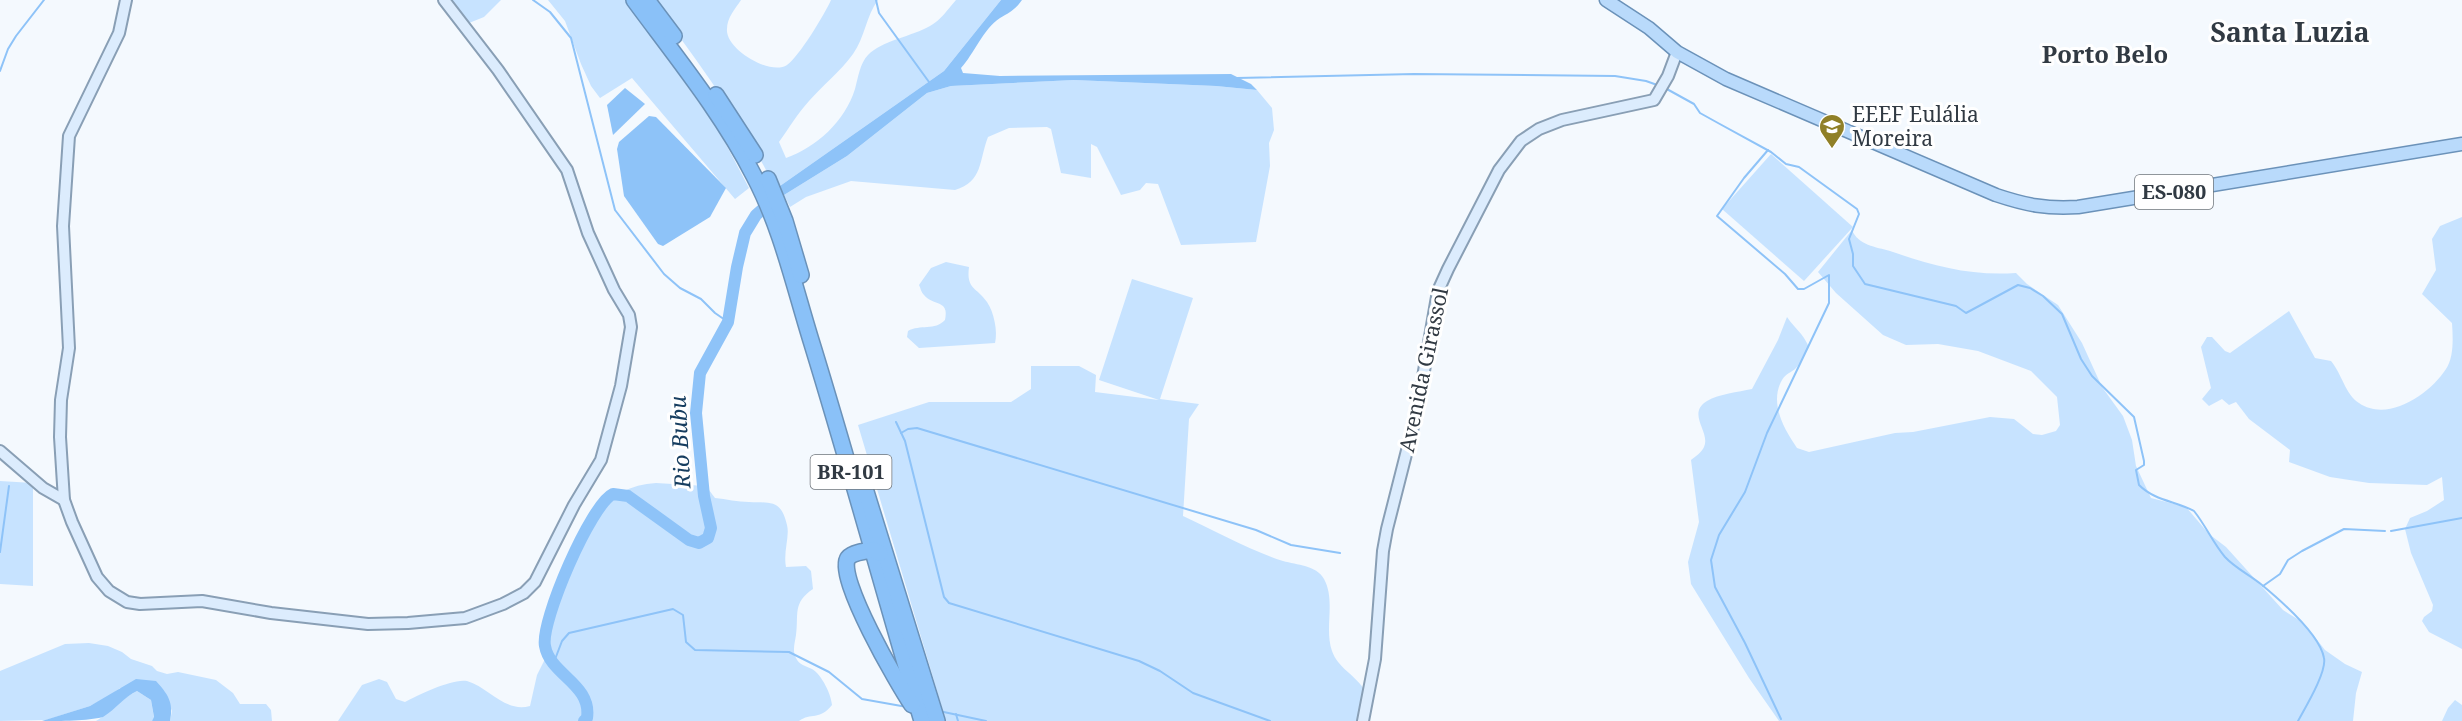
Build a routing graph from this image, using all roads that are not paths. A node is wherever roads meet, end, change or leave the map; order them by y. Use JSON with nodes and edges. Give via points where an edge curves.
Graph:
{"nodes":[{"id":1,"x":126,"y":0,"type":"edge"},
{"id":2,"x":444,"y":0,"type":"edge"},
{"id":3,"x":634,"y":0,"type":"edge"},
{"id":4,"x":647,"y":0,"type":"edge"},
{"id":5,"x":1606,"y":0,"type":"edge"},
{"id":6,"x":1677,"y":52,"type":"junction"},
{"id":7,"x":2462,"y":144,"type":"edge"},
{"id":8,"x":759,"y":173,"type":"junction"},
{"id":9,"x":780,"y":223,"type":"junction"},
{"id":10,"x":0,"y":451,"type":"edge"},
{"id":11,"x":64,"y":500,"type":"junction"},
{"id":12,"x":871,"y":550,"type":"junction"},
{"id":13,"x":922,"y":676,"type":"junction"},
{"id":14,"x":927,"y":721,"type":"edge"},
{"id":15,"x":1363,"y":721,"type":"edge"}],
"edges":[{"from":1,"to":11,"type":"street","via":[[119,33],[69,136],[63,226],[69,348],[60,437]]},
{"from":2,"to":11,"type":"street","via":[[567,170],[588,233],[629,315],[631,327],[621,386],[601,460],[536,582],[517,597],[475,615],[435,621],[368,624],[202,601],[127,602],[109,591],[97,576]]},
{"from":3,"to":8,"type":"highway","number":"BR-101"},
{"from":4,"to":8,"type":"highway","number":"BR-101","via":[[742,131]]},
{"from":5,"to":6,"type":"main road","number":"ES-080"},
{"from":6,"to":7,"type":"main road","number":"ES-080","via":[[1726,79],[1996,195],[2042,208],[2106,203]]},
{"from":6,"to":15,"type":"street","name":"Avenida Girassol","via":[[1654,100],[1572,117],[1529,135],[1498,170],[1448,269],[1438,291],[1417,411],[1387,529],[1375,659]]},
{"from":8,"to":9,"type":"highway","number":"BR-101"},
{"from":9,"to":12,"type":"highway","number":"BR-101"},
{"from":9,"to":13,"type":"highway","number":"BR-101"},
{"from":10,"to":11,"type":"street","via":[[43,488]]},
{"from":12,"to":13,"type":"highway","via":[[880,553],[912,661]]},
{"from":12,"to":14,"type":"highway","number":"BR-101"},
{"from":12,"to":14,"type":"highway","via":[[848,558],[848,578],[884,658]]},
{"from":13,"to":14,"type":"highway","number":"BR-101"}]}
